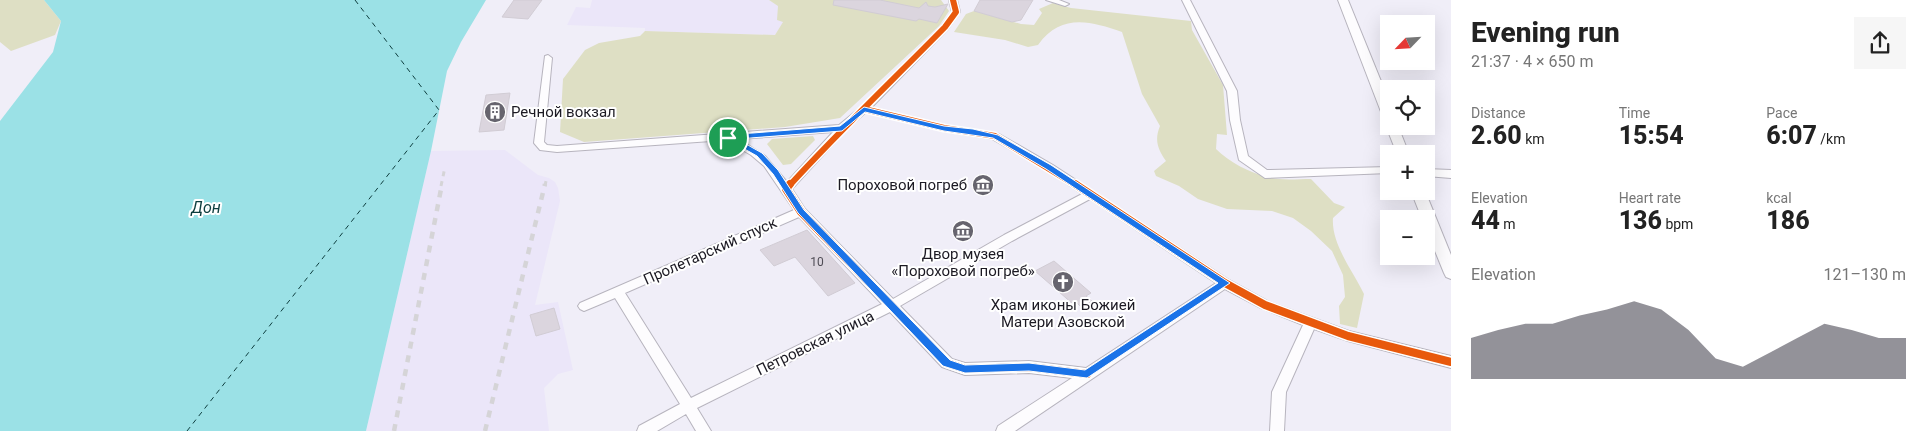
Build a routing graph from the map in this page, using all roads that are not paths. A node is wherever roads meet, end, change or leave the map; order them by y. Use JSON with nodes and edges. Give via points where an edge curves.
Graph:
{"nodes":[{"id":1,"x":1050,"y":0,"type":"edge"},
{"id":2,"x":1186,"y":0,"type":"edge"},
{"id":3,"x":1343,"y":0,"type":"edge"},
{"id":4,"x":955,"y":4,"type":"edge"},
{"id":5,"x":1065,"y":4,"type":"dead end"},
{"id":6,"x":548,"y":58,"type":"dead end"},
{"id":7,"x":1380,"y":94,"type":"edge"},
{"id":8,"x":864,"y":109,"type":"junction"},
{"id":9,"x":842,"y":128,"type":"junction"},
{"id":10,"x":728,"y":138,"type":"junction"},
{"id":11,"x":1380,"y":170,"type":"edge"},
{"id":12,"x":1435,"y":173,"type":"edge"},
{"id":13,"x":1451,"y":174,"type":"edge"},
{"id":14,"x":786,"y":189,"type":"junction"},
{"id":15,"x":1090,"y":194,"type":"junction"},
{"id":16,"x":1422,"y":200,"type":"edge"},
{"id":17,"x":801,"y":212,"type":"junction"},
{"id":18,"x":1451,"y":274,"type":"edge"},
{"id":19,"x":1225,"y":283,"type":"junction"},
{"id":20,"x":618,"y":292,"type":"junction"},
{"id":21,"x":892,"y":305,"type":"junction"},
{"id":22,"x":584,"y":306,"type":"dead end"},
{"id":23,"x":1311,"y":322,"type":"junction"},
{"id":24,"x":1451,"y":362,"type":"edge"},
{"id":25,"x":1087,"y":374,"type":"junction"},
{"id":26,"x":688,"y":406,"type":"junction"},
{"id":27,"x":1010,"y":429,"type":"edge"},
{"id":28,"x":644,"y":431,"type":"edge"},
{"id":29,"x":704,"y":431,"type":"edge"},
{"id":30,"x":1277,"y":431,"type":"edge"}],
"edges":[{"from":1,"to":5,"type":"street"},
{"from":2,"to":11,"type":"street","via":[[1232,91],[1243,158],[1266,174]]},
{"from":3,"to":7,"type":"street"},
{"from":4,"to":8,"type":"street","via":[[956,12],[934,39]]},
{"from":6,"to":10,"type":"street","via":[[539,143],[544,148]]},
{"from":8,"to":9,"type":"street"},
{"from":8,"to":15,"type":"street","via":[[995,136]]},
{"from":9,"to":10,"type":"street"},
{"from":9,"to":14,"type":"street"},
{"from":10,"to":14,"type":"street","via":[[759,154]]},
{"from":12,"to":13,"type":"street"},
{"from":14,"to":17,"type":"street"},
{"from":15,"to":19,"type":"street"},
{"from":15,"to":21,"type":"street","name":"Петровская улица"},
{"from":16,"to":18,"type":"street"},
{"from":17,"to":20,"type":"street","name":"Пролетарский спуск"},
{"from":17,"to":21,"type":"street"},
{"from":19,"to":23,"type":"street","via":[[1266,305]]},
{"from":19,"to":25,"type":"street"},
{"from":20,"to":22,"type":"street","name":"Пролетарский спуск"},
{"from":20,"to":26,"type":"street"},
{"from":21,"to":25,"type":"street","via":[[947,363],[965,369],[1029,367]]},
{"from":21,"to":26,"type":"street","name":"Петровская улица"},
{"from":23,"to":24,"type":"street","via":[[1348,336]]},
{"from":23,"to":30,"type":"street","via":[[1279,392]]},
{"from":25,"to":27,"type":"street"},
{"from":26,"to":28,"type":"street","name":"Петровская улица"},
{"from":26,"to":29,"type":"street"}]}
